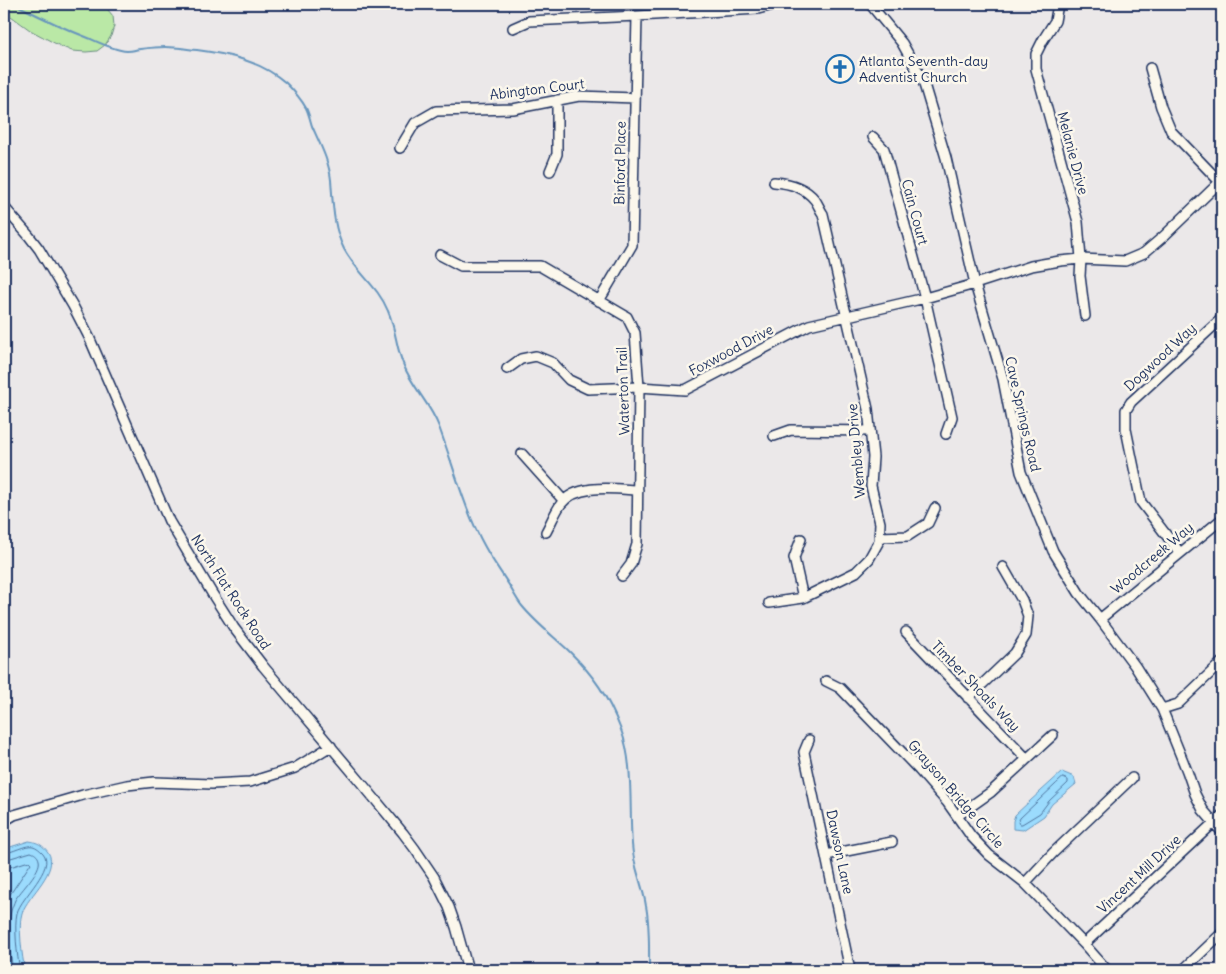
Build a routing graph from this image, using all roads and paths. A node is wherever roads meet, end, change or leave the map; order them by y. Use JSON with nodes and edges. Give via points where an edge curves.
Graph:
{"nodes":[{"id":1,"x":777,"y":4,"type":"edge"},
{"id":2,"x":870,"y":4,"type":"edge"},
{"id":3,"x":1058,"y":4,"type":"edge"},
{"id":4,"x":637,"y":16,"type":"junction"},
{"id":5,"x":513,"y":28,"type":"dead end"},
{"id":6,"x":1150,"y":68,"type":"dead end"},
{"id":7,"x":635,"y":98,"type":"junction"},
{"id":8,"x":557,"y":100,"type":"junction"},
{"id":9,"x":873,"y":137,"type":"dead end"},
{"id":10,"x":400,"y":148,"type":"dead end"},
{"id":11,"x":550,"y":171,"type":"dead end"},
{"id":12,"x":1221,"y":181,"type":"edge"},
{"id":13,"x":774,"y":182,"type":"dead end"},
{"id":14,"x":4,"y":207,"type":"edge"},
{"id":15,"x":440,"y":255,"type":"dead end"},
{"id":16,"x":1081,"y":259,"type":"junction"},
{"id":17,"x":975,"y":284,"type":"junction"},
{"id":18,"x":925,"y":298,"type":"junction"},
{"id":19,"x":599,"y":301,"type":"junction"},
{"id":20,"x":1085,"y":316,"type":"dead end"},
{"id":21,"x":846,"y":317,"type":"junction"},
{"id":22,"x":1220,"y":320,"type":"dead end"},
{"id":23,"x":507,"y":369,"type":"dead end"},
{"id":24,"x":640,"y":387,"type":"junction"},
{"id":25,"x":870,"y":431,"type":"junction"},
{"id":26,"x":946,"y":434,"type":"dead end"},
{"id":27,"x":774,"y":436,"type":"dead end"},
{"id":28,"x":522,"y":454,"type":"dead end"},
{"id":29,"x":638,"y":490,"type":"junction"},
{"id":30,"x":564,"y":501,"type":"junction"},
{"id":31,"x":934,"y":508,"type":"dead end"},
{"id":32,"x":1222,"y":519,"type":"edge"},
{"id":33,"x":546,"y":532,"type":"dead end"},
{"id":34,"x":879,"y":538,"type":"junction"},
{"id":35,"x":801,"y":539,"type":"dead end"},
{"id":36,"x":1180,"y":553,"type":"junction"},
{"id":37,"x":1003,"y":567,"type":"dead end"},
{"id":38,"x":622,"y":576,"type":"dead end"},
{"id":39,"x":803,"y":598,"type":"junction"},
{"id":40,"x":769,"y":603,"type":"dead end"},
{"id":41,"x":1100,"y":619,"type":"junction"},
{"id":42,"x":906,"y":632,"type":"dead end"},
{"id":43,"x":1222,"y":662,"type":"edge"},
{"id":44,"x":826,"y":681,"type":"dead end"},
{"id":45,"x":968,"y":698,"type":"junction"},
{"id":46,"x":1162,"y":709,"type":"junction"},
{"id":47,"x":1053,"y":735,"type":"dead end"},
{"id":48,"x":809,"y":740,"type":"dead end"},
{"id":49,"x":331,"y":746,"type":"junction"},
{"id":50,"x":1027,"y":759,"type":"junction"},
{"id":51,"x":1132,"y":778,"type":"dead end"},
{"id":52,"x":1222,"y":815,"type":"edge"},
{"id":53,"x":957,"y":816,"type":"junction"},
{"id":54,"x":4,"y":821,"type":"edge"},
{"id":55,"x":1214,"y":823,"type":"junction"},
{"id":56,"x":1222,"y":832,"type":"edge"},
{"id":57,"x":892,"y":842,"type":"dead end"},
{"id":58,"x":826,"y":855,"type":"junction"},
{"id":59,"x":1025,"y":883,"type":"junction"},
{"id":60,"x":1222,"y":934,"type":"edge"},
{"id":61,"x":1084,"y":944,"type":"junction"},
{"id":62,"x":468,"y":970,"type":"edge"},
{"id":63,"x":850,"y":970,"type":"edge"},
{"id":64,"x":1107,"y":970,"type":"edge"},
{"id":65,"x":1183,"y":970,"type":"edge"}],
"edges":[{"from":1,"to":4,"type":"street"},
{"from":2,"to":17,"type":"street","name":"Cave Springs Road","via":[[902,43],[923,81],[946,158]]},
{"from":3,"to":16,"type":"street","name":"Melanie Drive","via":[[1055,21],[1036,54],[1036,69],[1078,222]]},
{"from":4,"to":5,"type":"street","via":[[529,21]]},
{"from":4,"to":7,"type":"street","name":"Binford Place"},
{"from":6,"to":12,"type":"street","via":[[1171,130]]},
{"from":7,"to":8,"type":"street","name":"Abington Court","via":[[579,96]]},
{"from":7,"to":19,"type":"street","name":"Binford Place","via":[[632,245]]},
{"from":8,"to":10,"type":"street","name":"Abington Court","via":[[513,109],[436,111],[415,123]]},
{"from":8,"to":11,"type":"street","via":[[557,154]]},
{"from":9,"to":18,"type":"street","name":"Cain Court","via":[[884,149]]},
{"from":12,"to":16,"type":"street","name":"Foxwood Drive","via":[[1144,253],[1125,261]]},
{"from":13,"to":21,"type":"street","name":"Wembley Drive","via":[[788,183],[807,192],[823,214]]},
{"from":14,"to":49,"type":"street","name":"North Flat Rock Road","via":[[39,249],[73,306],[169,521],[213,595],[263,666]]},
{"from":15,"to":19,"type":"street","name":"Waterton Trail","via":[[461,266],[540,266]]},
{"from":16,"to":17,"type":"street","name":"Foxwood Drive","via":[[1031,266]]},
{"from":16,"to":20,"type":"street","name":"Melanie Drive"},
{"from":17,"to":18,"type":"street","name":"Foxwood Drive"},
{"from":17,"to":41,"type":"street","name":"Cave Springs Road","via":[[1003,378],[1020,472],[1053,551]]},
{"from":18,"to":21,"type":"street","name":"Foxwood Drive"},
{"from":18,"to":26,"type":"street","name":"Cain Court","via":[[952,417]]},
{"from":19,"to":24,"type":"street","name":"Waterton Trail","via":[[627,317],[635,333]]},
{"from":21,"to":24,"type":"street","name":"Foxwood Drive","via":[[809,325],[684,390]]},
{"from":21,"to":25,"type":"street","name":"Wembley Drive","via":[[868,409]]},
{"from":22,"to":36,"type":"street","name":"Dogwood Way","via":[[1126,410],[1126,429],[1141,502]]},
{"from":23,"to":24,"type":"street","name":"Foxwood Drive","via":[[521,359],[536,356],[553,363],[570,380],[588,389]]},
{"from":24,"to":29,"type":"street","name":"Waterton Trail"},
{"from":25,"to":27,"type":"street","via":[[792,430]]},
{"from":25,"to":34,"type":"street","name":"Wembley Drive","via":[[873,457],[871,486],[880,523]]},
{"from":28,"to":30,"type":"street"},
{"from":29,"to":30,"type":"street","via":[[596,489],[572,494]]},
{"from":29,"to":38,"type":"street","name":"Waterton Trail","via":[[637,544],[631,564]]},
{"from":30,"to":33,"type":"street"},
{"from":31,"to":34,"type":"street","via":[[928,523],[908,536]]},
{"from":32,"to":36,"type":"street","name":"Woodcreek Way"},
{"from":34,"to":39,"type":"street","name":"Wembley Drive","via":[[869,559],[856,572]]},
{"from":35,"to":39,"type":"street","via":[[794,558]]},
{"from":36,"to":41,"type":"street","name":"Woodcreek Way"},
{"from":37,"to":45,"type":"street","via":[[1028,616],[1026,636],[1015,653]]},
{"from":39,"to":40,"type":"street","name":"Wembley Drive"},
{"from":41,"to":46,"type":"street","name":"Cave Springs Road"},
{"from":42,"to":45,"type":"street","name":"Timber Shoals Way"},
{"from":43,"to":46,"type":"street","via":[[1178,704]]},
{"from":44,"to":53,"type":"street","name":"Grayson Bridge Circle","via":[[847,694],[919,770]]},
{"from":45,"to":50,"type":"street","name":"Timber Shoals Way"},
{"from":46,"to":55,"type":"street","name":"Cave Springs Road","via":[[1195,794]]},
{"from":47,"to":50,"type":"street"},
{"from":48,"to":58,"type":"street","name":"Dawson Lane","via":[[804,752]]},
{"from":49,"to":54,"type":"street","via":[[295,768],[250,782],[127,785],[14,815]]},
{"from":49,"to":62,"type":"street","name":"North Flat Rock Road","via":[[403,833],[434,877],[451,914]]},
{"from":50,"to":53,"type":"street","via":[[991,792]]},
{"from":51,"to":59,"type":"street"},
{"from":52,"to":55,"type":"street","name":"Vincent Mill Drive"},
{"from":53,"to":59,"type":"street","name":"Grayson Bridge Circle","via":[[989,855]]},
{"from":55,"to":56,"type":"street","name":"Cave Springs Road"},
{"from":55,"to":61,"type":"street","name":"Vincent Mill Drive"},
{"from":57,"to":58,"type":"street"},
{"from":58,"to":63,"type":"street","name":"Dawson Lane"},
{"from":59,"to":61,"type":"street","name":"Grayson Bridge Circle"},
{"from":60,"to":65,"type":"street"},
{"from":61,"to":64,"type":"street","name":"Grayson Bridge Circle"}]}
